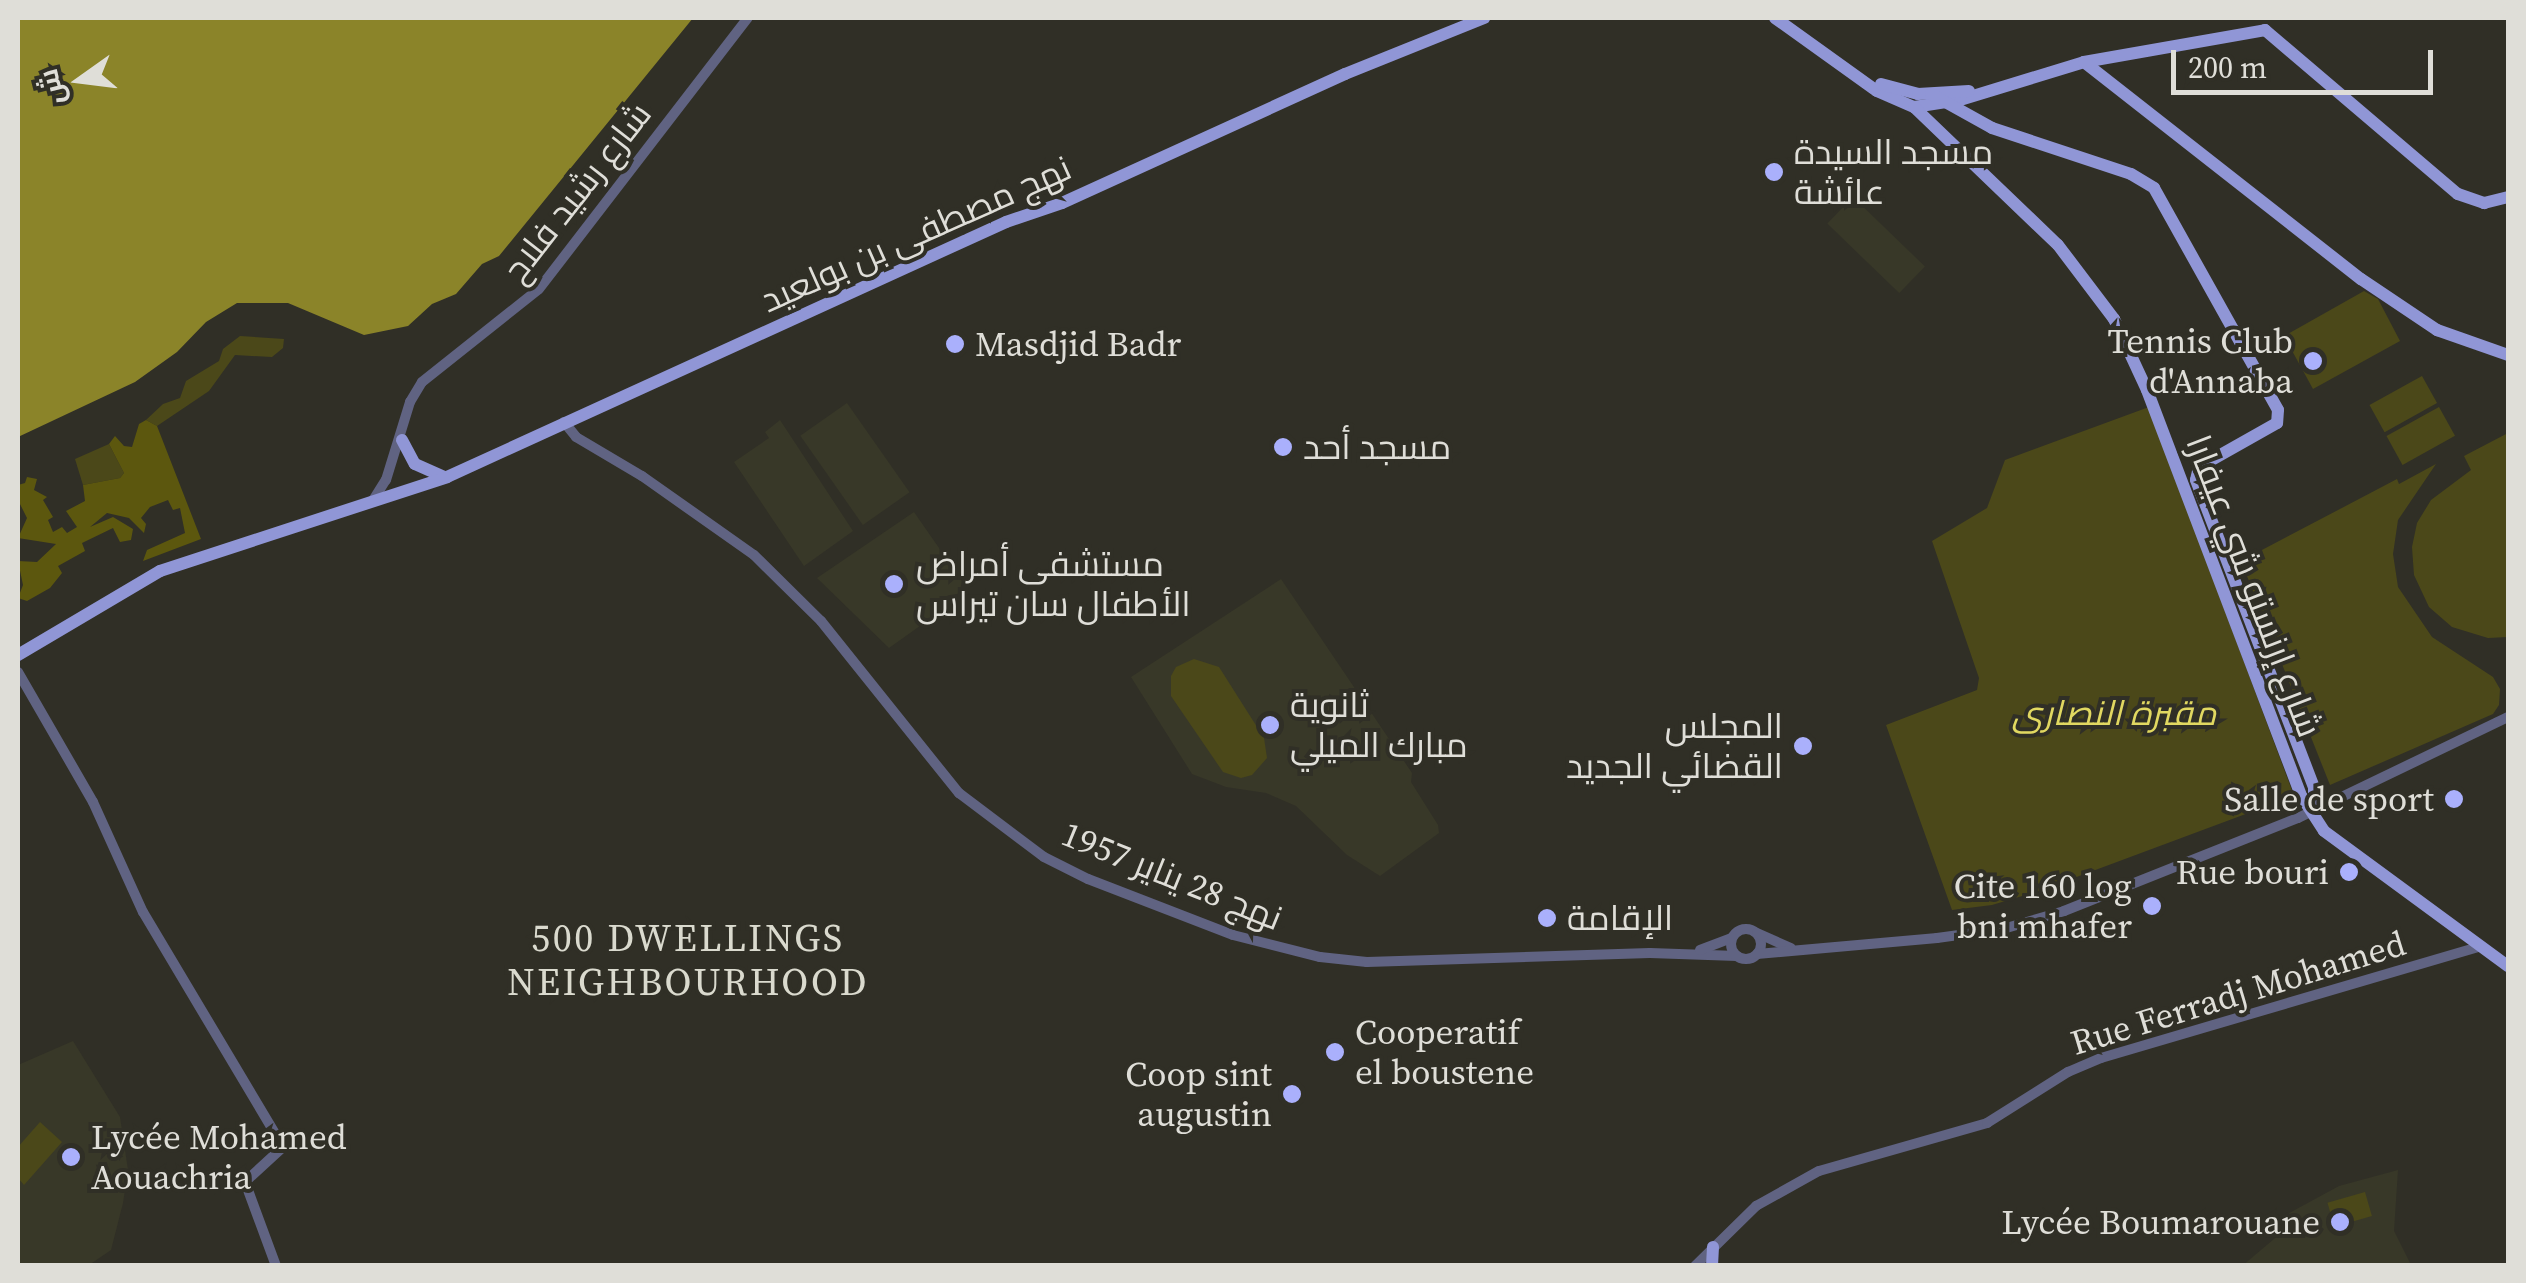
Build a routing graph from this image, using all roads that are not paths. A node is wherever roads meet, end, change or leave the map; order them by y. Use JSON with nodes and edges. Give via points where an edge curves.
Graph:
{"nodes":[{"id":1,"x":748,"y":18,"type":"edge"},
{"id":2,"x":1484,"y":18,"type":"edge"},
{"id":3,"x":1774,"y":18,"type":"edge"},
{"id":4,"x":2084,"y":62,"type":"junction"},
{"id":5,"x":1856,"y":74,"type":"junction"},
{"id":6,"x":1987,"y":89,"type":"junction"},
{"id":7,"x":1931,"y":94,"type":"junction"},
{"id":8,"x":1946,"y":104,"type":"junction"},
{"id":9,"x":1914,"y":107,"type":"junction"},
{"id":10,"x":1940,"y":130,"type":"junction"},
{"id":11,"x":2508,"y":197,"type":"edge"},
{"id":12,"x":2508,"y":355,"type":"edge"},
{"id":13,"x":564,"y":422,"type":"junction"},
{"id":14,"x":402,"y":436,"type":"junction"},
{"id":15,"x":447,"y":477,"type":"junction"},
{"id":16,"x":378,"y":502,"type":"junction"},
{"id":17,"x":18,"y":655,"type":"edge"},
{"id":18,"x":18,"y":672,"type":"edge"},
{"id":19,"x":2266,"y":685,"type":"junction"},
{"id":20,"x":2508,"y":717,"type":"edge"},
{"id":21,"x":2314,"y":810,"type":"junction"},
{"id":22,"x":1757,"y":933,"type":"junction"},
{"id":23,"x":1732,"y":938,"type":"junction"},
{"id":24,"x":2481,"y":946,"type":"junction"},
{"id":25,"x":1792,"y":948,"type":"junction"},
{"id":26,"x":1691,"y":952,"type":"junction"},
{"id":27,"x":1757,"y":954,"type":"junction"},
{"id":28,"x":1738,"y":956,"type":"junction"},
{"id":29,"x":2506,"y":961,"type":"edge"},
{"id":30,"x":1713,"y":1247,"type":"joint"},
{"id":31,"x":1702,"y":1264,"type":"edge"},
{"id":32,"x":276,"y":1266,"type":"edge"}],
"edges":[{"from":1,"to":14,"type":"street","name":"شارع رشيد فلاح","via":[[531,298],[422,382]]},
{"from":2,"to":13,"type":"main road","name":"نهج مصطفى بن بولعيد","via":[[1006,222]]},
{"from":3,"to":5,"type":"main road"},
{"from":4,"to":6,"type":"main road"},
{"from":4,"to":11,"type":"main road","via":[[2266,30],[2458,194],[2484,203]]},
{"from":4,"to":12,"type":"main road","via":[[2362,279],[2437,330]]},
{"from":5,"to":7,"type":"main road","via":[[1892,89]]},
{"from":5,"to":9,"type":"main road"},
{"from":6,"to":7,"type":"main road"},
{"from":6,"to":8,"type":"main road"},
{"from":7,"to":8,"type":"main road"},
{"from":8,"to":9,"type":"main road"},
{"from":8,"to":10,"type":"main road"},
{"from":8,"to":19,"type":"main road","name":"شارع إرنستو شي عيفارا","via":[[1992,128],[2131,174],[2154,188],[2278,410],[2279,420],[2199,467],[2196,476]]},
{"from":9,"to":10,"type":"main road","name":"شارع إرنستو شي عيفارا"},
{"from":10,"to":19,"type":"main road","name":"شارع إرنستو شي عيفارا","via":[[2076,264],[2114,319]]},
{"from":13,"to":15,"type":"main road","name":"نهج مصطفى بن بولعيد"},
{"from":13,"to":26,"type":"street","name":"نهج 28 يناير 1957","via":[[576,437],[720,528],[771,570],[848,653],[942,776],[1056,864],[1191,920],[1320,957],[1476,962]]},
{"from":14,"to":15,"type":"main road","via":[[421,468]]},
{"from":14,"to":16,"type":"street","name":"شارع رشيد فلاح"},
{"from":15,"to":16,"type":"main road","name":"نهج مصطفى بن بولعيد"},
{"from":16,"to":17,"type":"main road","name":"نهج مصطفى بن بولعيد","via":[[160,572]]},
{"from":18,"to":32,"type":"street","via":[[93,802],[143,912],[283,1147],[245,1182]]},
{"from":19,"to":21,"type":"main road","name":"شارع إرنستو شي عيفارا","via":[[2301,794]]},
{"from":20,"to":21,"type":"street"},
{"from":21,"to":24,"type":"main road","name":"شارع إرنستو شي عيفارا","via":[[2332,840]]},
{"from":21,"to":25,"type":"street","via":[[2119,891],[2003,928]]},
{"from":22,"to":23,"type":"street","via":[[1744,929]]},
{"from":22,"to":25,"type":"street"},
{"from":22,"to":27,"type":"street"},
{"from":23,"to":26,"type":"street","name":"نهج 28 يناير 1957"},
{"from":23,"to":28,"type":"street"},
{"from":24,"to":29,"type":"main road","name":"شارع إرنستو شي عيفارا"},
{"from":24,"to":30,"type":"street","name":"Rue Ferradj Mohamed","via":[[2084,1064],[1987,1123],[1801,1179],[1756,1206]]},
{"from":25,"to":27,"type":"street"},
{"from":26,"to":28,"type":"street","name":"نهج 28 يناير 1957"},
{"from":27,"to":28,"type":"street"},
{"from":30,"to":31,"type":"main road"}]}
